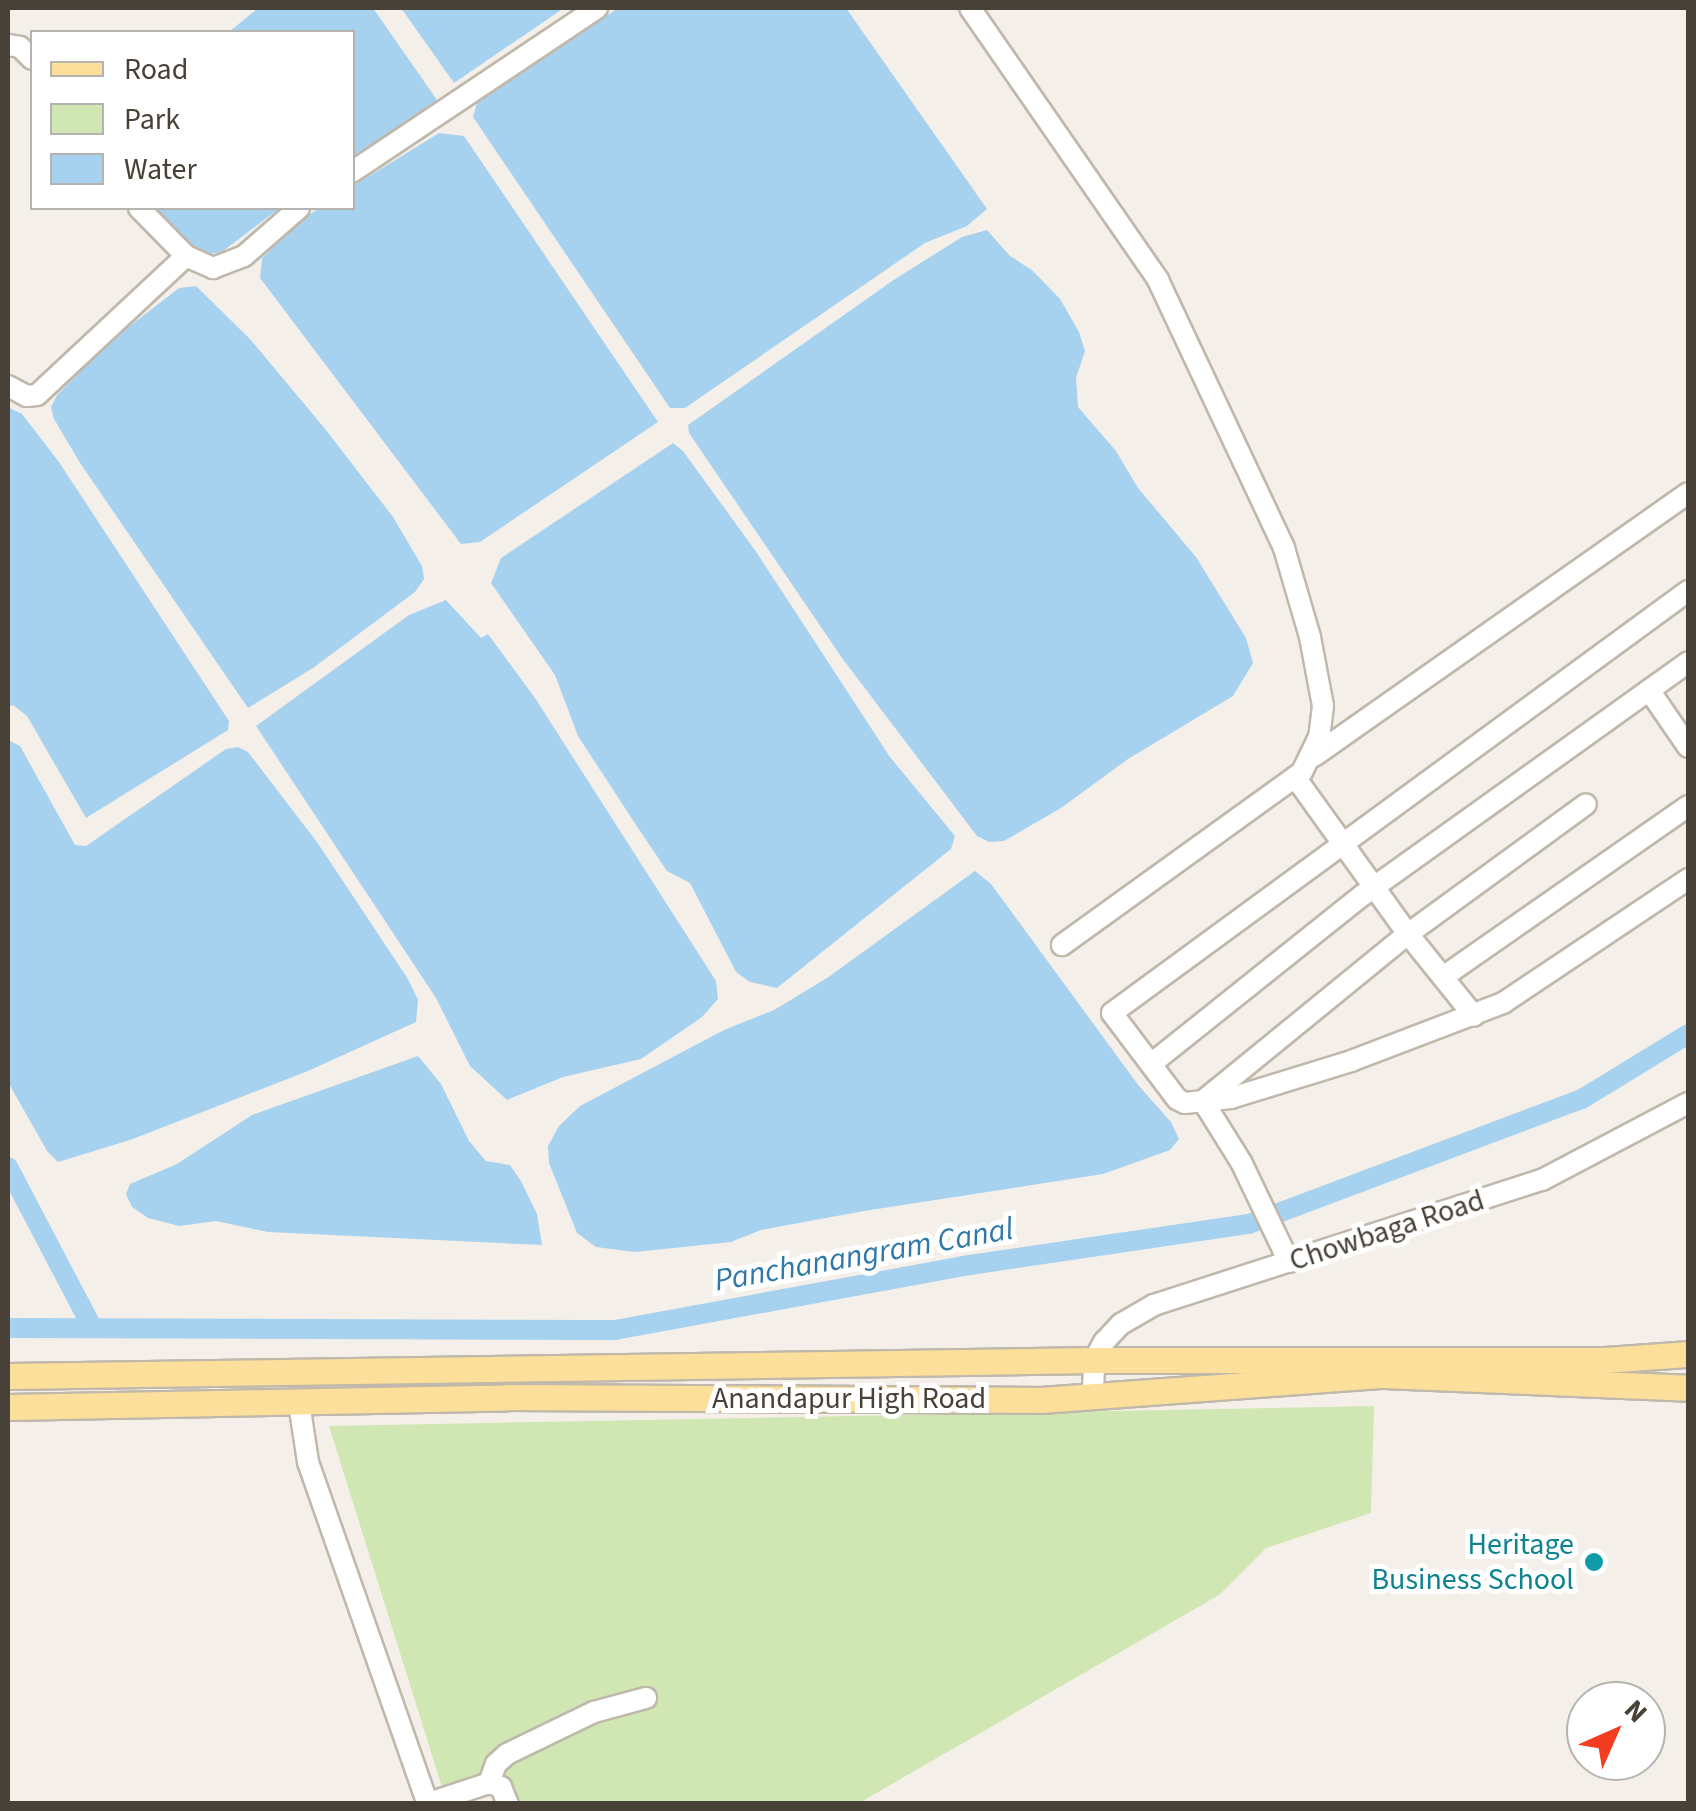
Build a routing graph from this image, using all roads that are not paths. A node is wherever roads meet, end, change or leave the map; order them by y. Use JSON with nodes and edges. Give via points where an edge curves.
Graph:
{"nodes":[{"id":1,"x":596,"y":8,"type":"edge"},
{"id":2,"x":970,"y":8,"type":"edge"},
{"id":3,"x":8,"y":45,"type":"edge"},
{"id":4,"x":30,"y":57,"type":"edge"},
{"id":5,"x":355,"y":170,"type":"edge"},
{"id":6,"x":141,"y":210,"type":"edge"},
{"id":7,"x":296,"y":210,"type":"edge"},
{"id":8,"x":186,"y":256,"type":"junction"},
{"id":9,"x":8,"y":386,"type":"edge"},
{"id":10,"x":1688,"y":493,"type":"edge"},
{"id":11,"x":1688,"y":592,"type":"edge"},
{"id":12,"x":1688,"y":662,"type":"edge"},
{"id":13,"x":1649,"y":690,"type":"junction"},
{"id":14,"x":1686,"y":738,"type":"edge"},
{"id":15,"x":1313,"y":756,"type":"junction"},
{"id":16,"x":1295,"y":777,"type":"junction"},
{"id":17,"x":1586,"y":804,"type":"dead end"},
{"id":18,"x":1688,"y":806,"type":"edge"},
{"id":19,"x":1342,"y":841,"type":"junction"},
{"id":20,"x":1688,"y":879,"type":"edge"},
{"id":21,"x":1374,"y":886,"type":"junction"},
{"id":22,"x":1408,"y":934,"type":"junction"},
{"id":23,"x":1062,"y":944,"type":"dead end"},
{"id":24,"x":1443,"y":977,"type":"junction"},
{"id":25,"x":1474,"y":1016,"type":"junction"},
{"id":26,"x":1150,"y":1064,"type":"junction"},
{"id":27,"x":1204,"y":1101,"type":"junction"},
{"id":28,"x":1688,"y":1103,"type":"edge"},
{"id":29,"x":1290,"y":1262,"type":"junction"},
{"id":30,"x":1688,"y":1354,"type":"edge"},
{"id":31,"x":1094,"y":1360,"type":"junction"},
{"id":32,"x":8,"y":1376,"type":"edge"},
{"id":33,"x":1688,"y":1388,"type":"edge"},
{"id":34,"x":1093,"y":1394,"type":"junction"},
{"id":35,"x":299,"y":1402,"type":"junction"},
{"id":36,"x":8,"y":1407,"type":"edge"},
{"id":37,"x":646,"y":1698,"type":"dead end"},
{"id":38,"x":489,"y":1783,"type":"junction"},
{"id":39,"x":429,"y":1803,"type":"edge"},
{"id":40,"x":508,"y":1804,"type":"edge"}],
"edges":[{"from":1,"to":5,"type":"street"},
{"from":2,"to":15,"type":"street","via":[[1158,280],[1246,460],[1284,548],[1310,637],[1323,706]]},
{"from":3,"to":4,"type":"street"},
{"from":6,"to":8,"type":"street"},
{"from":7,"to":8,"type":"street","via":[[227,266],[203,266]]},
{"from":8,"to":9,"type":"street","via":[[37,395]]},
{"from":10,"to":15,"type":"street"},
{"from":11,"to":19,"type":"street"},
{"from":12,"to":13,"type":"street"},
{"from":13,"to":14,"type":"street"},
{"from":13,"to":21,"type":"street"},
{"from":15,"to":16,"type":"street"},
{"from":16,"to":19,"type":"street"},
{"from":16,"to":23,"type":"street"},
{"from":17,"to":22,"type":"street"},
{"from":18,"to":24,"type":"street"},
{"from":19,"to":21,"type":"street"},
{"from":19,"to":26,"type":"street","via":[[1112,1014]]},
{"from":20,"to":25,"type":"street","via":[[1600,942]]},
{"from":21,"to":22,"type":"street"},
{"from":21,"to":26,"type":"street"},
{"from":22,"to":24,"type":"street"},
{"from":22,"to":27,"type":"street"},
{"from":24,"to":25,"type":"street"},
{"from":25,"to":27,"type":"street","via":[[1351,1061]]},
{"from":26,"to":27,"type":"street","via":[[1177,1099]]},
{"from":27,"to":29,"type":"street"},
{"from":28,"to":29,"type":"street","name":"Chowbaga Road","via":[[1542,1180]]},
{"from":29,"to":31,"type":"street","name":"Chowbaga Road","via":[[1154,1306],[1121,1324]]},
{"from":30,"to":31,"type":"main road","name":"Anandapur High Road","via":[[1604,1360]]},
{"from":31,"to":32,"type":"main road","name":"Anandapur High Road"},
{"from":31,"to":34,"type":"street"},
{"from":33,"to":34,"type":"main road","name":"Anandapur High Road","via":[[1383,1375]]},
{"from":34,"to":35,"type":"main road","name":"Anandapur High Road","via":[[1041,1400]]},
{"from":35,"to":36,"type":"main road","name":"Anandapur High Road"},
{"from":35,"to":39,"type":"street","via":[[308,1462]]},
{"from":37,"to":38,"type":"street","via":[[594,1712],[507,1754]]},
{"from":38,"to":39,"type":"street"},
{"from":38,"to":40,"type":"street","via":[[502,1787]]}]}
